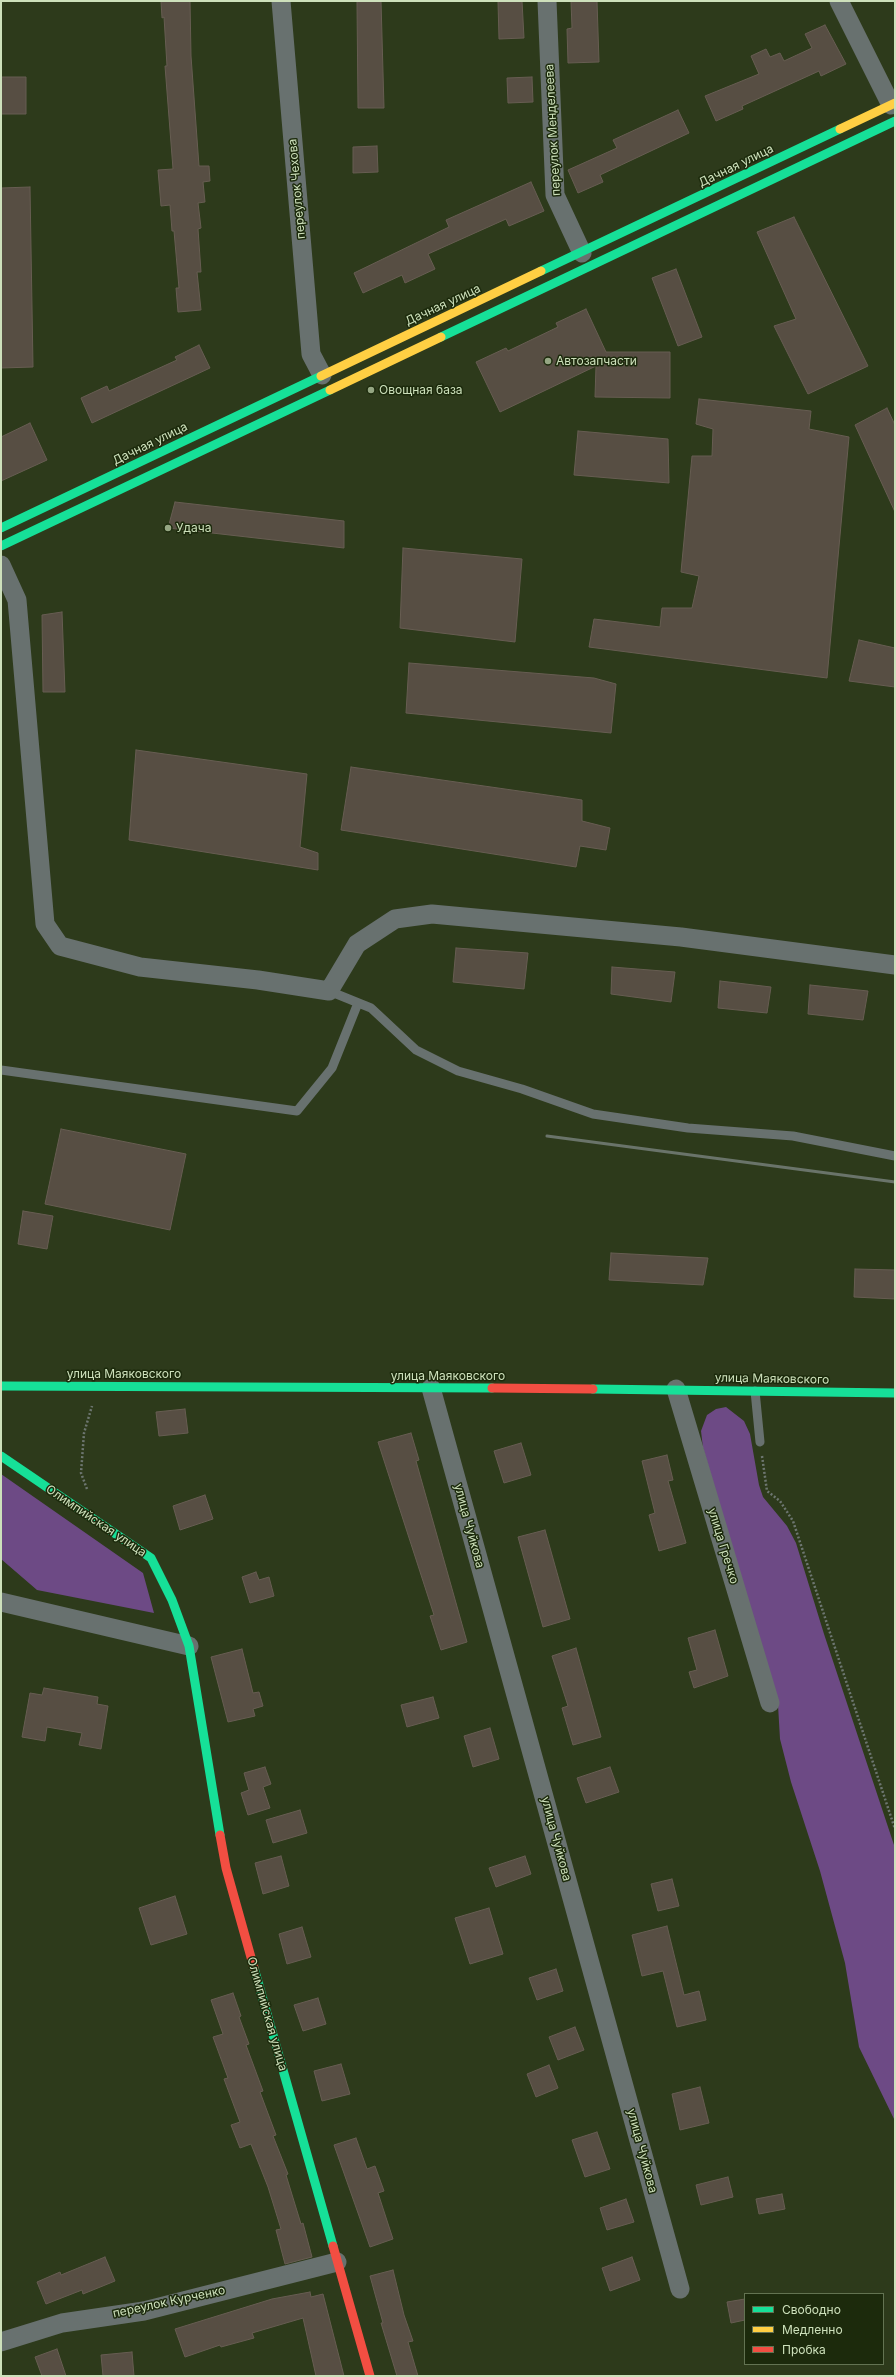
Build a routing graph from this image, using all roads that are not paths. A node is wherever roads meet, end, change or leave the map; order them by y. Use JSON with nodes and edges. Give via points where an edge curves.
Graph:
{"nodes":[{"id":1,"x":281,"y":1,"type":"edge"},
{"id":2,"x":547,"y":1,"type":"edge"},
{"id":3,"x":839,"y":1,"type":"edge"},
{"id":4,"x":894,"y":110,"type":"edge"},
{"id":5,"x":585,"y":261,"type":"junction"},
{"id":6,"x":325,"y":383,"type":"junction"},
{"id":7,"x":1,"y":528,"type":"edge"},
{"id":8,"x":1,"y":546,"type":"edge"},
{"id":9,"x":1,"y":565,"type":"edge"},
{"id":10,"x":895,"y":965,"type":"edge"},
{"id":11,"x":329,"y":991,"type":"junction"},
{"id":12,"x":358,"y":1003,"type":"junction"},
{"id":13,"x":1,"y":1070,"type":"edge"},
{"id":14,"x":895,"y":1156,"type":"edge"},
{"id":15,"x":1,"y":1386,"type":"edge"},
{"id":16,"x":431,"y":1388,"type":"junction"},
{"id":17,"x":676,"y":1389,"type":"junction"},
{"id":18,"x":755,"y":1390,"type":"junction"},
{"id":19,"x":895,"y":1393,"type":"edge"},
{"id":20,"x":760,"y":1442,"type":"road end"},
{"id":21,"x":1,"y":1456,"type":"edge"},
{"id":22,"x":1,"y":1602,"type":"edge"},
{"id":23,"x":189,"y":1646,"type":"junction"},
{"id":24,"x":770,"y":1703,"type":"dead end"},
{"id":25,"x":337,"y":2262,"type":"junction"},
{"id":26,"x":680,"y":2289,"type":"dead end"},
{"id":27,"x":1,"y":2342,"type":"edge"},
{"id":28,"x":370,"y":2376,"type":"edge"}],
"edges":[{"from":1,"to":6,"type":"street","name":"переулок Чехова","via":[[311,354]]},
{"from":2,"to":5,"type":"street","name":"переулок Менделеева","via":[[555,196]]},
{"from":3,"to":4,"type":"street"},
{"from":4,"to":5,"type":"main road","name":"Дачная улица"},
{"from":4,"to":5,"type":"main road","name":"Дачная улица"},
{"from":5,"to":6,"type":"main road","name":"Дачная улица"},
{"from":5,"to":6,"type":"main road","name":"Дачная улица"},
{"from":6,"to":7,"type":"main road","name":"Дачная улица"},
{"from":6,"to":8,"type":"main road","name":"Дачная улица"},
{"from":9,"to":11,"type":"street","via":[[17,600],[45,924],[60,946],[140,967]]},
{"from":10,"to":11,"type":"street","via":[[681,937],[432,914],[395,919],[357,944]]},
{"from":11,"to":12,"type":"lane"},
{"from":12,"to":13,"type":"lane","via":[[332,1068],[297,1111]]},
{"from":12,"to":14,"type":"lane","via":[[371,1008],[416,1050],[458,1071],[522,1089],[593,1114],[688,1128],[793,1136]]},
{"from":15,"to":16,"type":"main road","name":"улица Маяковского"},
{"from":16,"to":17,"type":"main road","name":"улица Маяковского"},
{"from":16,"to":26,"type":"street","name":"улица Чуйкова"},
{"from":17,"to":18,"type":"main road","name":"улица Маяковского"},
{"from":17,"to":24,"type":"street","name":"улица Гречко"},
{"from":18,"to":19,"type":"main road","name":"улица Маяковского"},
{"from":18,"to":20,"type":"lane"},
{"from":21,"to":23,"type":"main road","name":"Олимпийская улица","via":[[151,1558],[172,1600]]},
{"from":22,"to":23,"type":"street"},
{"from":23,"to":25,"type":"main road","name":"Олимпийская улица","via":[[226,1868]]},
{"from":25,"to":27,"type":"street","name":"переулок Курченко","via":[[144,2311],[62,2323]]},
{"from":25,"to":28,"type":"main road","name":"Олимпийская улица"}]}
